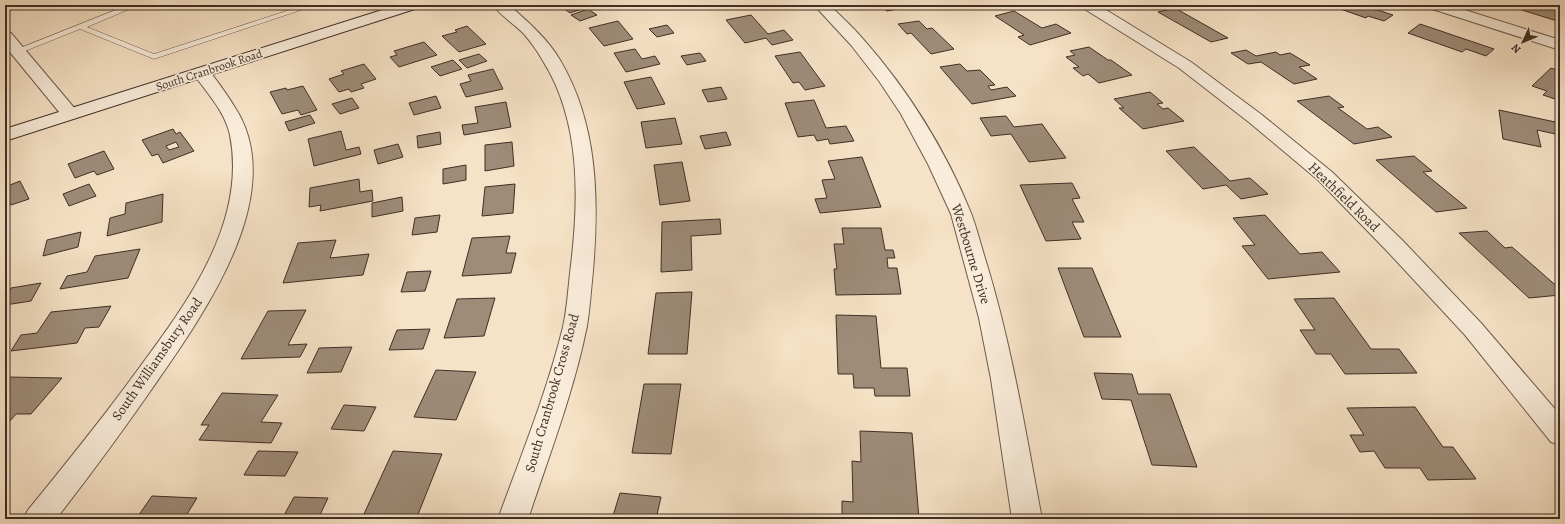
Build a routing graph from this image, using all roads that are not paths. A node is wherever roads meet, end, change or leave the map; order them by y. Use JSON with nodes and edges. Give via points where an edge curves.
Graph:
{"nodes":[{"id":1,"x":136,"y":5,"type":"edge"},
{"id":2,"x":312,"y":5,"type":"edge"},
{"id":3,"x":413,"y":5,"type":"edge"},
{"id":4,"x":500,"y":5,"type":"edge"},
{"id":5,"x":821,"y":5,"type":"edge"},
{"id":6,"x":1088,"y":5,"type":"edge"},
{"id":7,"x":1434,"y":5,"type":"edge"},
{"id":8,"x":81,"y":26,"type":"junction"},
{"id":9,"x":5,"y":36,"type":"edge"},
{"id":10,"x":1560,"y":45,"type":"edge"},
{"id":11,"x":17,"y":51,"type":"junction"},
{"id":12,"x":201,"y":73,"type":"junction"},
{"id":13,"x":70,"y":114,"type":"junction"},
{"id":14,"x":5,"y":135,"type":"edge"},
{"id":15,"x":1560,"y":434,"type":"edge"},
{"id":16,"x":38,"y":519,"type":"edge"},
{"id":17,"x":513,"y":519,"type":"edge"},
{"id":18,"x":1027,"y":519,"type":"edge"}],
"edges":[{"from":1,"to":8,"type":"lane"},
{"from":2,"to":8,"type":"lane","via":[[154,57]]},
{"from":3,"to":12,"type":"street","name":"South Cranbrook Road"},
{"from":4,"to":17,"type":"street","name":"South Cranbrook Cross Road","via":[[540,42],[566,85],[578,122],[586,176],[586,240],[575,325]]},
{"from":5,"to":18,"type":"street","name":"Westbourne Drive","via":[[857,42],[886,78],[938,164],[961,214],[991,318],[1004,379]]},
{"from":6,"to":15,"type":"street","name":"Heathfield Road","via":[[1185,65],[1325,176],[1468,324]]},
{"from":7,"to":10,"type":"street"},
{"from":8,"to":11,"type":"lane"},
{"from":9,"to":11,"type":"street"},
{"from":11,"to":13,"type":"street"},
{"from":12,"to":13,"type":"street","name":"South Cranbrook Road"},
{"from":12,"to":16,"type":"street","name":"South Williamsbury Road","via":[[226,106],[239,135],[244,174],[232,228],[220,260],[187,320],[126,406]]},
{"from":13,"to":14,"type":"street","name":"South Cranbrook Road"}]}
